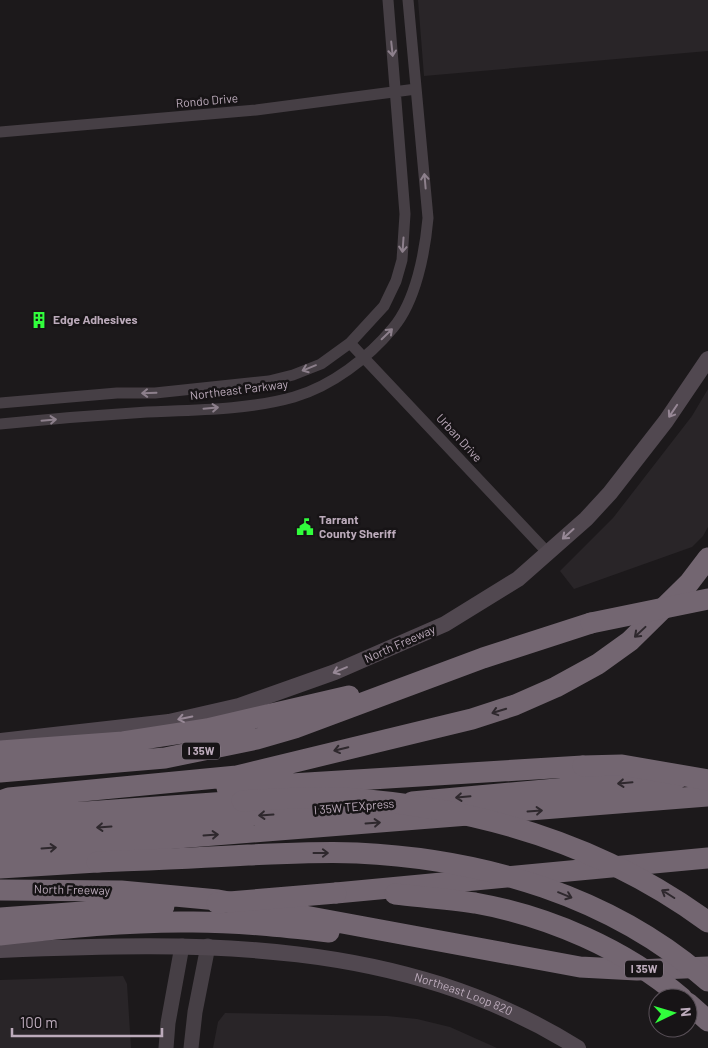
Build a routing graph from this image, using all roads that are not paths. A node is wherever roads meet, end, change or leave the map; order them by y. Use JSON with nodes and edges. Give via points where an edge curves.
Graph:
{"nodes":[{"id":1,"x":388,"y":0,"type":"edge"},
{"id":2,"x":408,"y":0,"type":"edge"},
{"id":3,"x":416,"y":89,"type":"junction"},
{"id":4,"x":396,"y":91,"type":"junction"},
{"id":5,"x":0,"y":132,"type":"edge"},
{"id":6,"x":350,"y":343,"type":"junction"},
{"id":7,"x":363,"y":357,"type":"junction"},
{"id":8,"x":704,"y":365,"type":"edge"},
{"id":9,"x":117,"y":393,"type":"junction"},
{"id":10,"x":0,"y":403,"type":"edge"},
{"id":11,"x":120,"y":414,"type":"junction"},
{"id":12,"x":0,"y":424,"type":"edge"},
{"id":13,"x":548,"y":553,"type":"junction"},
{"id":14,"x":708,"y":558,"type":"edge"},
{"id":15,"x":708,"y":599,"type":"edge"},
{"id":16,"x":394,"y":691,"type":"junction"},
{"id":17,"x":0,"y":741,"type":"edge"},
{"id":18,"x":0,"y":751,"type":"edge"},
{"id":19,"x":0,"y":772,"type":"edge"},
{"id":20,"x":708,"y":776,"type":"edge"},
{"id":21,"x":708,"y":780,"type":"edge"},
{"id":22,"x":708,"y":796,"type":"edge"},
{"id":23,"x":0,"y":801,"type":"edge"},
{"id":24,"x":0,"y":805,"type":"edge"},
{"id":25,"x":0,"y":818,"type":"edge"},
{"id":26,"x":0,"y":836,"type":"edge"},
{"id":27,"x":0,"y":852,"type":"edge"},
{"id":28,"x":708,"y":858,"type":"edge"},
{"id":29,"x":0,"y":868,"type":"edge"},
{"id":30,"x":0,"y":890,"type":"edge"},
{"id":31,"x":336,"y":893,"type":"junction"},
{"id":32,"x":0,"y":918,"type":"edge"},
{"id":33,"x":708,"y":922,"type":"edge"},
{"id":34,"x":391,"y":931,"type":"junction"},
{"id":35,"x":0,"y":935,"type":"edge"},
{"id":36,"x":182,"y":946,"type":"junction"},
{"id":37,"x":208,"y":946,"type":"junction"},
{"id":38,"x":0,"y":950,"type":"edge"},
{"id":39,"x":708,"y":967,"type":"edge"},
{"id":40,"x":708,"y":981,"type":"edge"},
{"id":41,"x":668,"y":988,"type":"edge"},
{"id":42,"x":698,"y":1012,"type":"edge"},
{"id":43,"x":708,"y":1020,"type":"edge"},
{"id":44,"x":166,"y":1048,"type":"edge"},
{"id":45,"x":191,"y":1048,"type":"edge"},
{"id":46,"x":578,"y":1048,"type":"edge"}],
"edges":[{"from":1,"to":4,"type":"street","name":"Northeast Parkway","one_way":true},
{"from":2,"to":3,"type":"street","name":"Northeast Parkway"},
{"from":3,"to":4,"type":"street","name":"Rondo Drive"},
{"from":7,"to":3,"type":"street","name":"Northeast Parkway","one_way":true,"via":[[394,327],[418,277],[426,249],[428,218]]},
{"from":4,"to":5,"type":"street","name":"Rondo Drive","via":[[256,110]]},
{"from":4,"to":6,"type":"street","name":"Northeast Parkway","one_way":true,"via":[[405,214],[402,260],[384,306]]},
{"from":6,"to":7,"type":"street","name":"Urban Drive"},
{"from":6,"to":9,"type":"street","name":"Northeast Parkway","one_way":true,"via":[[321,364],[269,381],[155,393]]},
{"from":11,"to":7,"type":"street","name":"Northeast Parkway","one_way":true,"via":[[207,409],[293,397],[336,378]]},
{"from":7,"to":13,"type":"street","name":"Urban Drive"},
{"from":8,"to":13,"type":"main road","name":"North Freeway","one_way":true,"via":[[666,422],[610,493]]},
{"from":9,"to":10,"type":"street","name":"Northeast Parkway"},
{"from":9,"to":11,"type":"street"},
{"from":12,"to":11,"type":"street","name":"Northeast Parkway","one_way":true},
{"from":13,"to":17,"type":"main road","name":"North Freeway","one_way":true,"via":[[518,579],[445,624],[283,692],[169,722]]},
{"from":14,"to":23,"type":"highway","one_way":true,"via":[[689,583],[630,642],[590,669],[515,705],[472,719],[237,776]]},
{"from":15,"to":16,"type":"highway","number":"I 35W","bridge":true,"via":[[591,623]]},
{"from":16,"to":18,"type":"highway","via":[[370,690],[207,729],[123,742]]},
{"from":16,"to":19,"type":"highway","number":"I 35W","via":[[295,728],[210,750],[124,763]]},
{"from":20,"to":26,"type":"highway","name":"I 35W TEXpress","one_way":true},
{"from":21,"to":24,"type":"highway","bridge":true,"via":[[622,765],[583,766]]},
{"from":27,"to":22,"type":"highway","name":"I 35W TEXpress","one_way":true},
{"from":33,"to":25,"type":"highway","one_way":true,"bridge":true,"via":[[629,872],[549,837],[502,822],[401,804],[343,798],[242,801]]},
{"from":28,"to":31,"type":"highway","bridge":true},
{"from":29,"to":40,"type":"highway","one_way":true,"bridge":true,"via":[[355,852],[444,861],[534,882],[581,902],[645,934]]},
{"from":30,"to":34,"type":"highway","name":"North Freeway","number":"I 35W","via":[[121,891],[192,897]]},
{"from":31,"to":32,"type":"highway","bridge":true},
{"from":31,"to":41,"type":"highway","bridge":true,"via":[[444,899],[523,916],[600,946],[641,968]]},
{"from":34,"to":35,"type":"highway","via":[[360,937],[251,924],[192,922],[126,923]]},
{"from":34,"to":39,"type":"highway","name":"North Freeway","number":"I 35W","via":[[580,966],[637,970]]},
{"from":36,"to":37,"type":"main road"},
{"from":36,"to":38,"type":"main road"},
{"from":36,"to":44,"type":"street"},
{"from":37,"to":45,"type":"street"},
{"from":37,"to":46,"type":"main road","name":"Northeast Loop 820","via":[[262,949],[340,960],[441,983],[486,1000],[547,1029]]},
{"from":42,"to":43,"type":"highway"}]}
